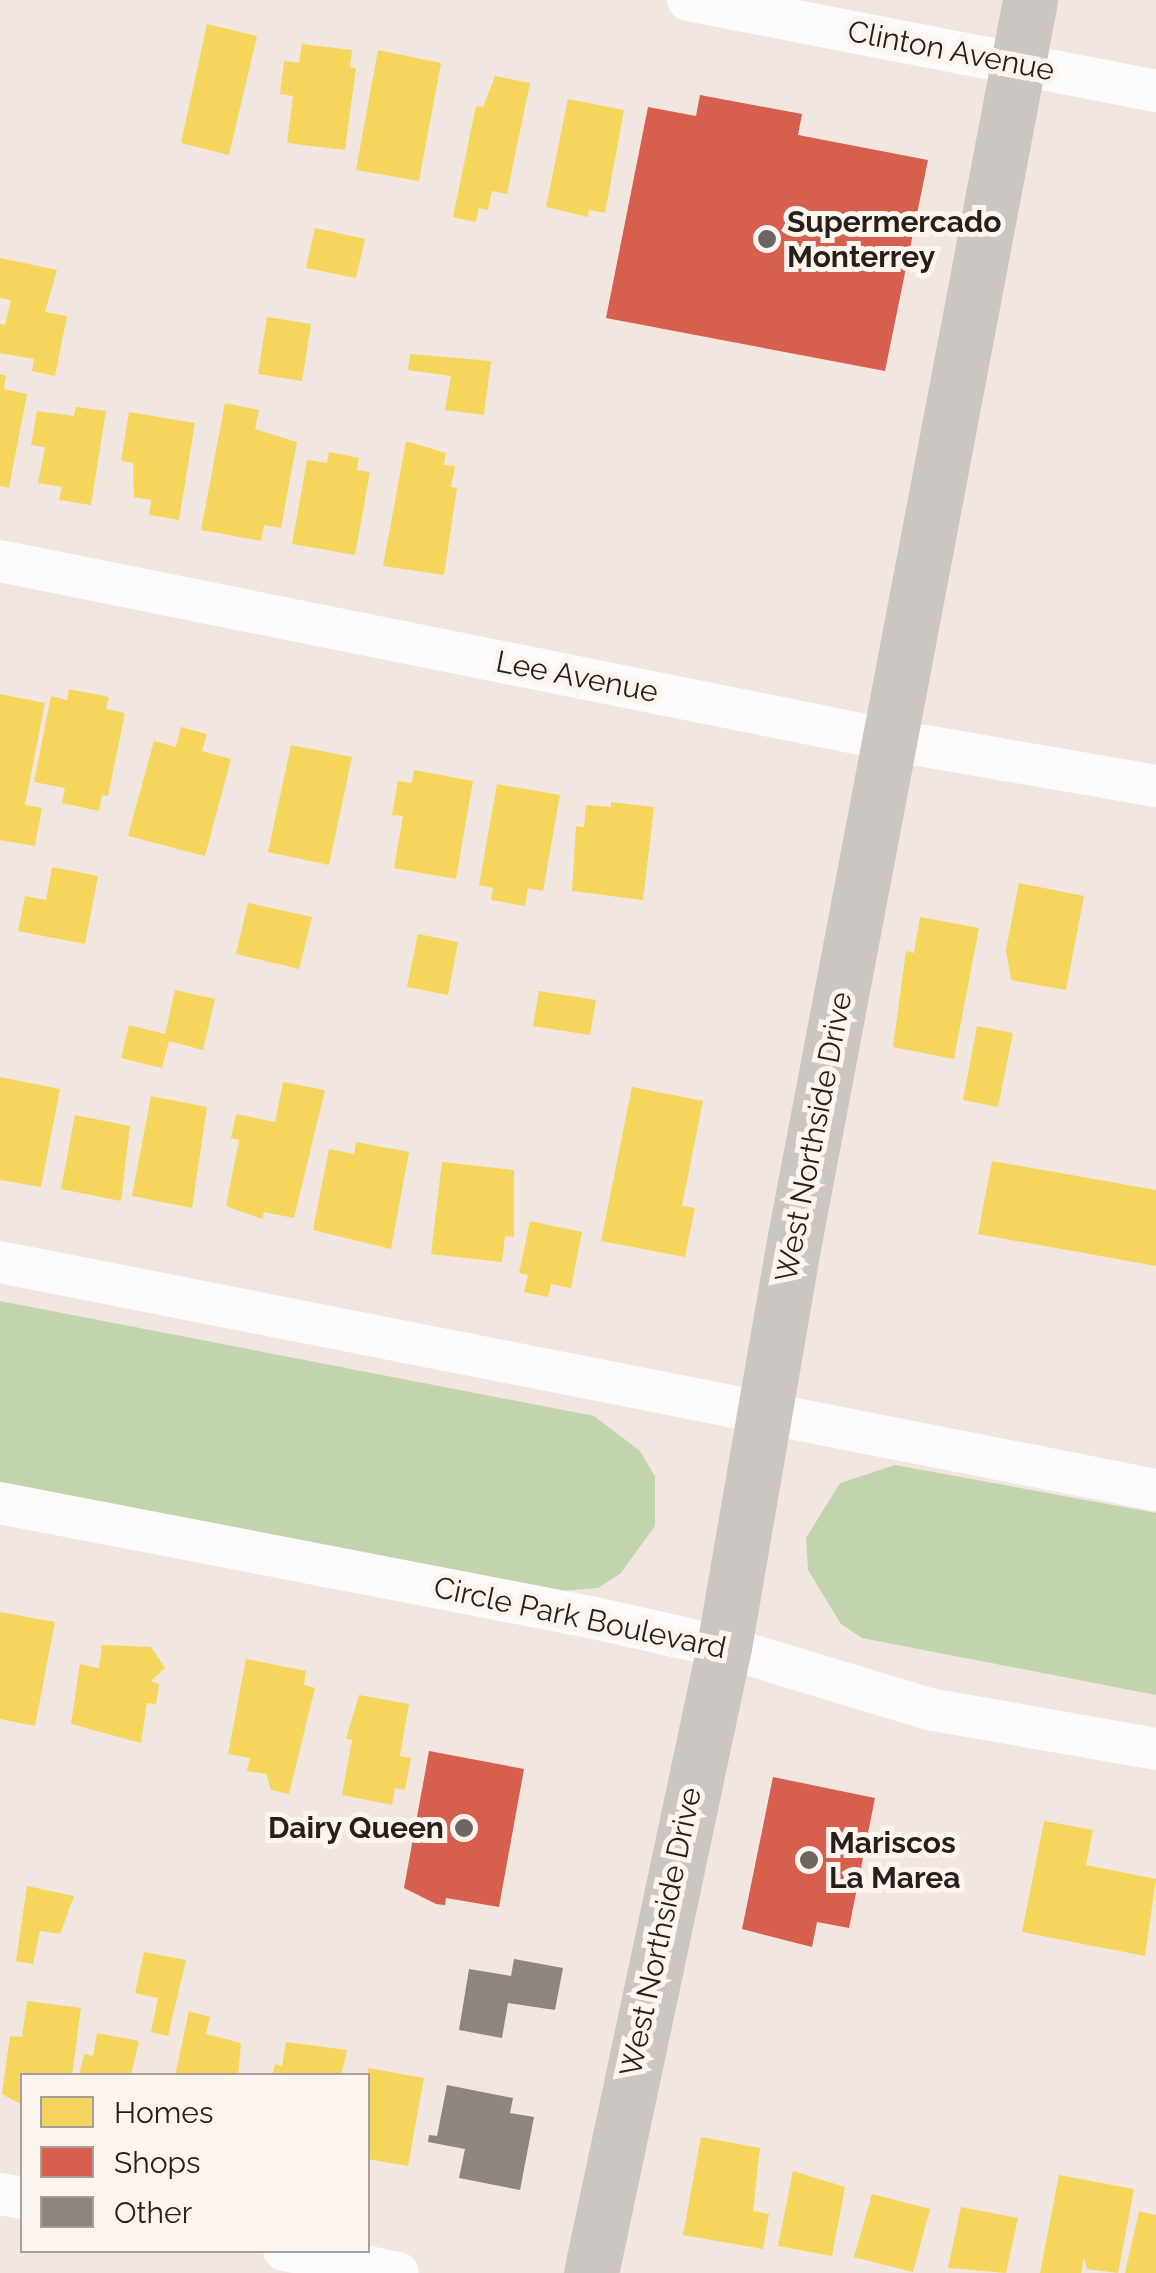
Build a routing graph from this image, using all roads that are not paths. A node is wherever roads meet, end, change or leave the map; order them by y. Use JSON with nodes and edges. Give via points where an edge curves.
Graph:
{"nodes":[{"id":1,"x":688,"y":0,"type":"edge"},
{"id":2,"x":1030,"y":0,"type":"edge"},
{"id":3,"x":1017,"y":64,"type":"junction"},
{"id":4,"x":1156,"y":91,"type":"edge"},
{"id":5,"x":0,"y":562,"type":"edge"},
{"id":6,"x":890,"y":740,"type":"junction"},
{"id":7,"x":1156,"y":786,"type":"edge"},
{"id":8,"x":0,"y":1262,"type":"edge"},
{"id":9,"x":763,"y":1410,"type":"junction"},
{"id":10,"x":1156,"y":1490,"type":"edge"},
{"id":11,"x":0,"y":1503,"type":"edge"},
{"id":12,"x":724,"y":1647,"type":"junction"},
{"id":13,"x":1156,"y":1748,"type":"edge"},
{"id":14,"x":299,"y":2253,"type":"edge"},
{"id":15,"x":398,"y":2273,"type":"edge"},
{"id":16,"x":590,"y":2273,"type":"edge"}],
"edges":[{"from":1,"to":3,"type":"street","name":"Clinton Avenue"},
{"from":2,"to":3,"type":"main road","name":"West Northside Drive"},
{"from":3,"to":4,"type":"street","name":"Clinton Avenue"},
{"from":3,"to":6,"type":"main road","name":"West Northside Drive"},
{"from":5,"to":6,"type":"street","name":"Lee Avenue"},
{"from":6,"to":7,"type":"street","name":"Lee Avenue"},
{"from":6,"to":9,"type":"main road","name":"West Northside Drive"},
{"from":8,"to":9,"type":"street"},
{"from":9,"to":10,"type":"street"},
{"from":9,"to":12,"type":"main road","name":"West Northside Drive"},
{"from":11,"to":12,"type":"street","name":"Circle Park Boulevard"},
{"from":12,"to":13,"type":"street","name":"Circle Park Boulevard","via":[[929,1709]]},
{"from":12,"to":16,"type":"main road","name":"West Northside Drive"},
{"from":14,"to":15,"type":"street"}]}
